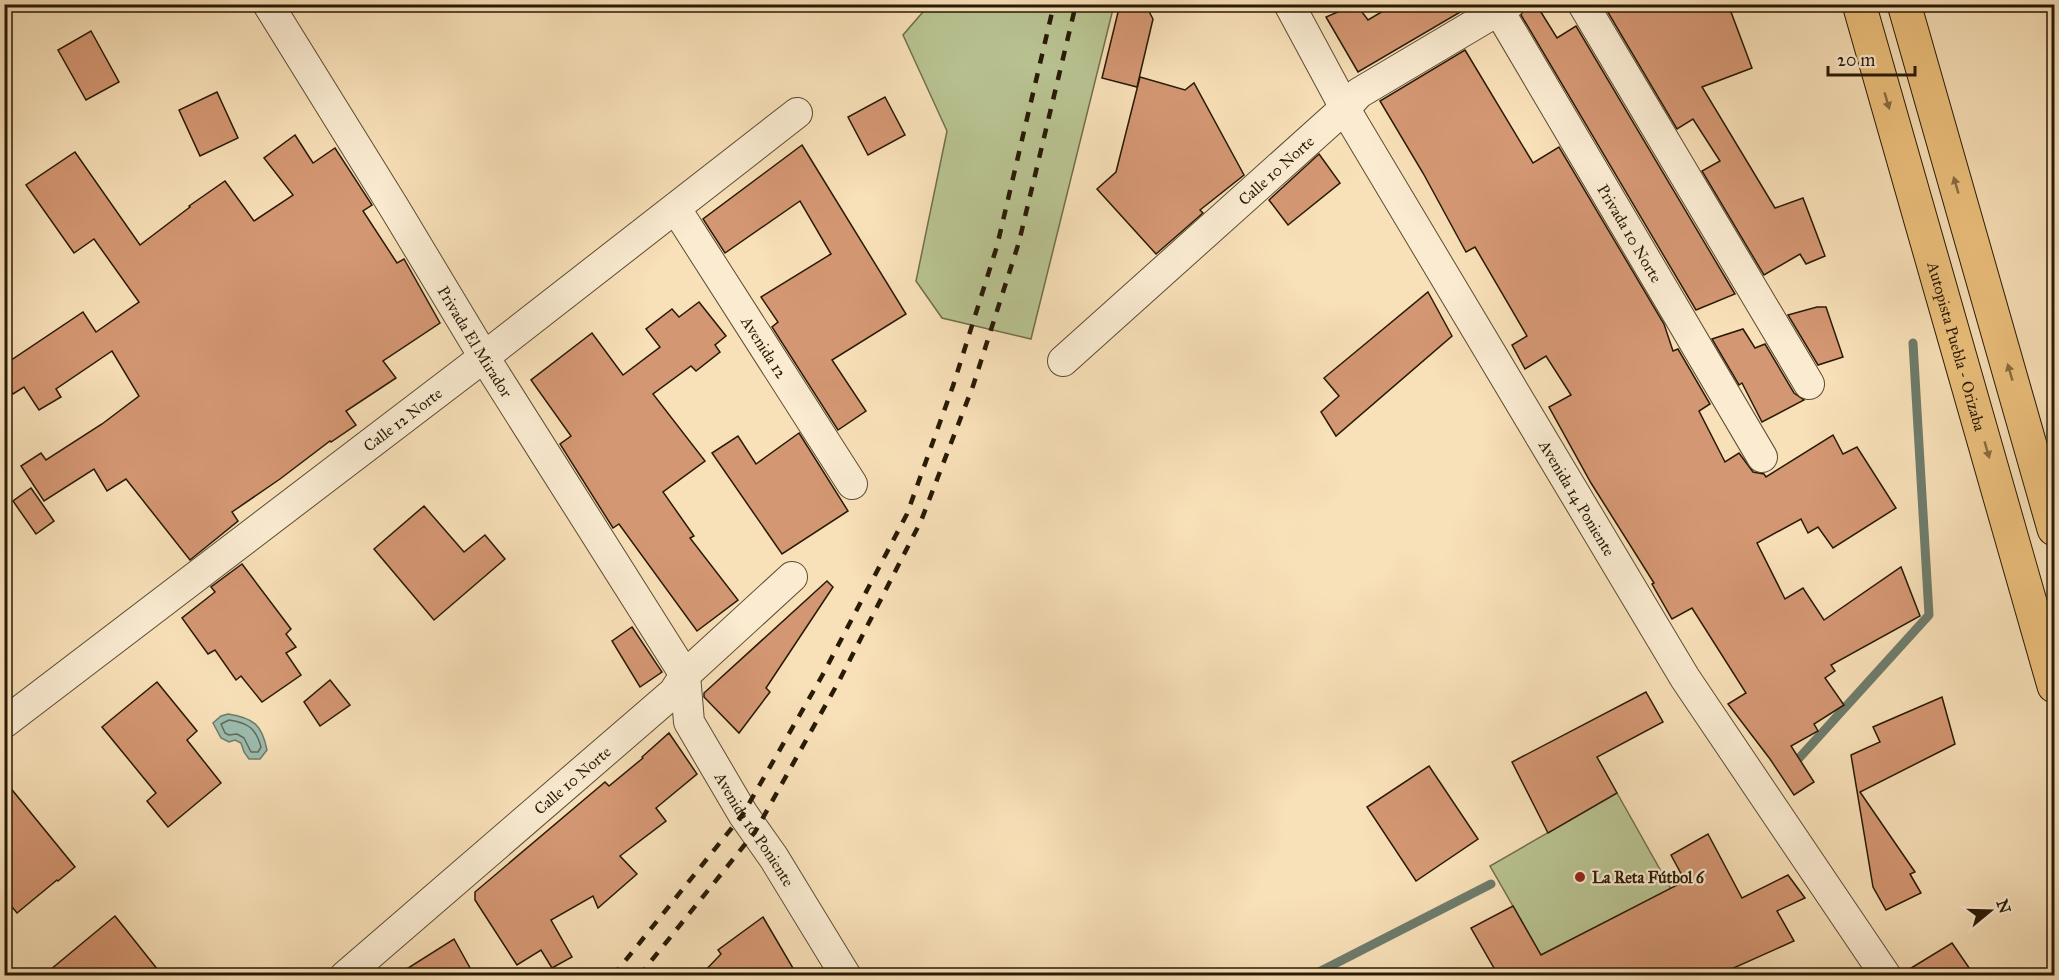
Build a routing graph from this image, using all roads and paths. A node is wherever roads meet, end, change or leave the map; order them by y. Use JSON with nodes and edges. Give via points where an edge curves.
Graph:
{"nodes":[{"id":1,"x":268,"y":4,"type":"edge"},
{"id":2,"x":1289,"y":4,"type":"edge"},
{"id":3,"x":1583,"y":4,"type":"edge"},
{"id":4,"x":1859,"y":4,"type":"edge"},
{"id":5,"x":1904,"y":4,"type":"edge"},
{"id":6,"x":1504,"y":8,"type":"edge"},
{"id":7,"x":1345,"y":108,"type":"junction"},
{"id":8,"x":797,"y":113,"type":"dead end"},
{"id":9,"x":676,"y":208,"type":"junction"},
{"id":10,"x":484,"y":357,"type":"junction"},
{"id":11,"x":1063,"y":361,"type":"dead end"},
{"id":12,"x":1809,"y":384,"type":"dead end"},
{"id":13,"x":1762,"y":457,"type":"dead end"},
{"id":14,"x":852,"y":483,"type":"dead end"},
{"id":15,"x":2055,"y":530,"type":"edge"},
{"id":16,"x":792,"y":577,"type":"dead end"},
{"id":17,"x":685,"y":675,"type":"junction"},
{"id":18,"x":2055,"y":686,"type":"edge"},
{"id":19,"x":4,"y":723,"type":"edge"},
{"id":20,"x":345,"y":975,"type":"edge"},
{"id":21,"x":846,"y":975,"type":"edge"},
{"id":22,"x":1886,"y":975,"type":"edge"}],
"edges":[{"from":1,"to":10,"type":"street","name":"Privada El Mirador"},
{"from":2,"to":7,"type":"street","name":"Avenida 14 Poniente"},
{"from":3,"to":12,"type":"street"},
{"from":4,"to":18,"type":"highway","name":"Autopista Puebla - Orizaba","one_way":true},
{"from":15,"to":5,"type":"highway","one_way":true},
{"from":6,"to":7,"type":"street","name":"Calle 10 Norte","via":[[1359,93]]},
{"from":6,"to":13,"type":"street","name":"Privada 10 Norte"},
{"from":7,"to":11,"type":"street","name":"Calle 10 Norte"},
{"from":7,"to":22,"type":"street","name":"Avenida 14 Poniente","via":[[1685,678]]},
{"from":8,"to":9,"type":"street","name":"Calle 12 Norte"},
{"from":9,"to":10,"type":"street","name":"Calle 12 Norte"},
{"from":9,"to":14,"type":"street","name":"Avenida 12"},
{"from":10,"to":17,"type":"street","name":"Privada El Mirador"},
{"from":10,"to":19,"type":"street","name":"Calle 12 Norte"},
{"from":16,"to":17,"type":"street","name":"Calle 10 Norte"},
{"from":17,"to":20,"type":"street","name":"Calle 10 Norte","via":[[674,692]]},
{"from":17,"to":21,"type":"street","name":"Avenida 10 Poniente","via":[[689,722],[742,814],[774,858]]}]}
